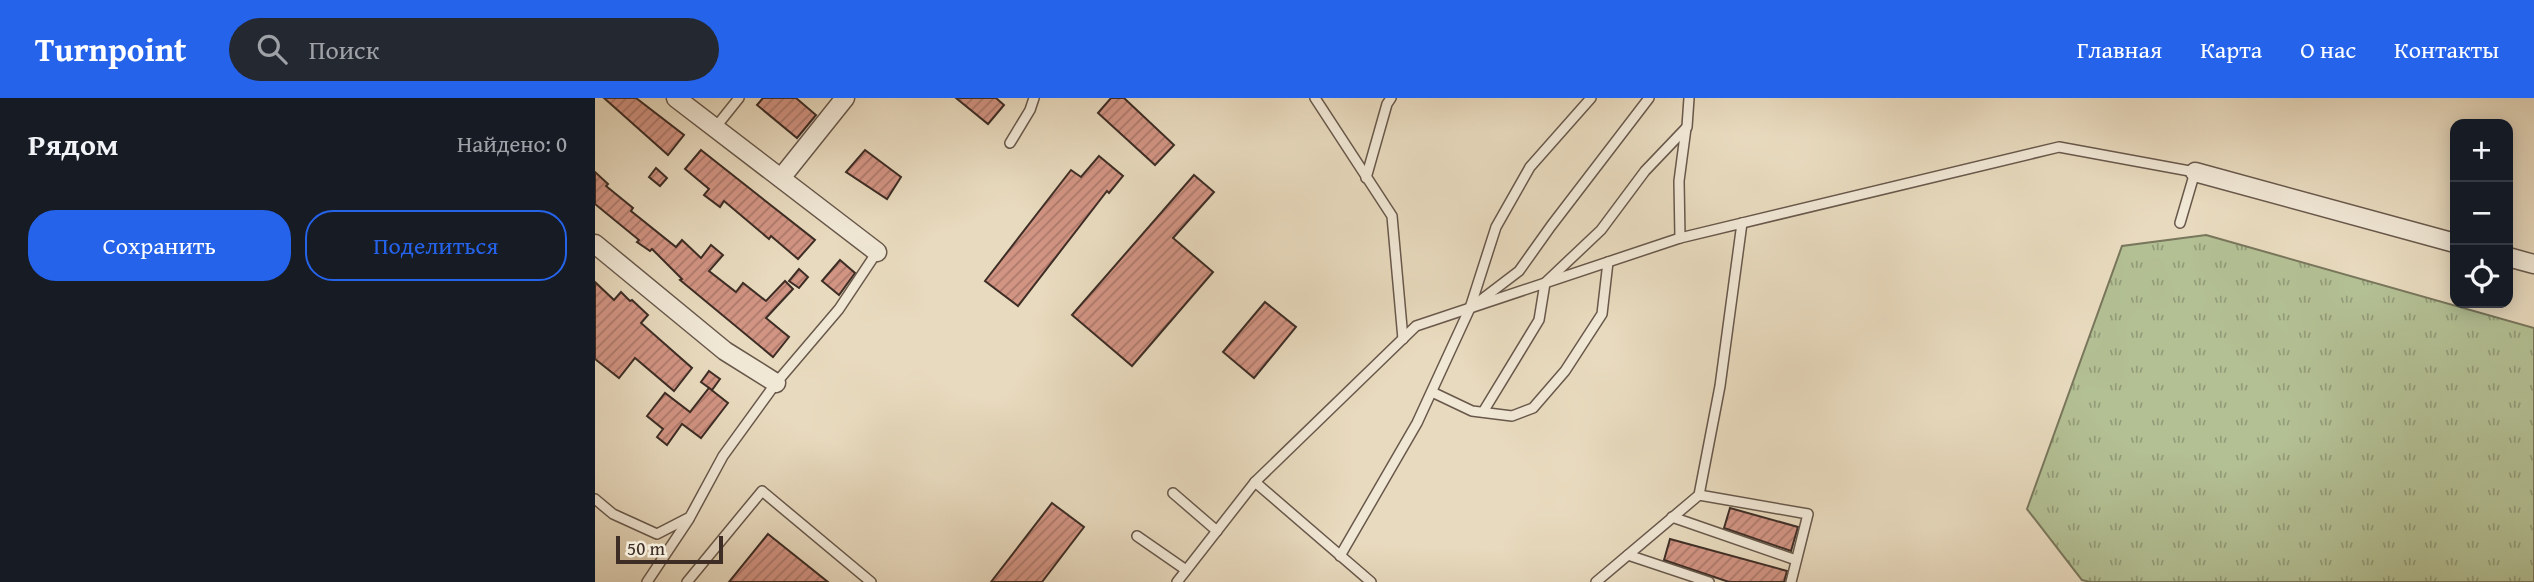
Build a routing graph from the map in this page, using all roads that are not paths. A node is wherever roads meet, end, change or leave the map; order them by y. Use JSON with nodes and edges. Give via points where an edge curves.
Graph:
{"nodes":[{"id":1,"x":676,"y":98,"type":"edge"},
{"id":2,"x":739,"y":98,"type":"edge"},
{"id":3,"x":845,"y":98,"type":"edge"},
{"id":4,"x":1034,"y":98,"type":"edge"},
{"id":5,"x":1315,"y":98,"type":"edge"},
{"id":6,"x":1391,"y":98,"type":"edge"},
{"id":7,"x":1591,"y":98,"type":"edge"},
{"id":8,"x":1649,"y":98,"type":"edge"},
{"id":9,"x":1689,"y":98,"type":"edge"},
{"id":10,"x":1687,"y":127,"type":"junction"},
{"id":11,"x":715,"y":128,"type":"junction"},
{"id":12,"x":1010,"y":143,"type":"dead end"},
{"id":13,"x":2195,"y":172,"type":"junction"},
{"id":14,"x":781,"y":178,"type":"junction"},
{"id":15,"x":1366,"y":178,"type":"junction"},
{"id":16,"x":1742,"y":223,"type":"junction"},
{"id":17,"x":2180,"y":223,"type":"dead end"},
{"id":18,"x":1680,"y":238,"type":"junction"},
{"id":19,"x":2450,"y":242,"type":"edge"},
{"id":20,"x":595,"y":244,"type":"edge"},
{"id":21,"x":877,"y":252,"type":"joint"},
{"id":22,"x":2513,"y":258,"type":"edge"},
{"id":23,"x":1608,"y":262,"type":"junction"},
{"id":24,"x":2534,"y":264,"type":"edge"},
{"id":25,"x":1545,"y":283,"type":"junction"},
{"id":26,"x":1470,"y":308,"type":"junction"},
{"id":27,"x":1403,"y":339,"type":"junction"},
{"id":28,"x":776,"y":383,"type":"junction"},
{"id":29,"x":1432,"y":392,"type":"junction"},
{"id":30,"x":1483,"y":412,"type":"junction"},
{"id":31,"x":1255,"y":482,"type":"junction"},
{"id":32,"x":1173,"y":493,"type":"dead end"},
{"id":33,"x":1699,"y":495,"type":"junction"},
{"id":34,"x":595,"y":499,"type":"edge"},
{"id":35,"x":690,"y":517,"type":"junction"},
{"id":36,"x":1672,"y":517,"type":"junction"},
{"id":37,"x":1217,"y":531,"type":"junction"},
{"id":38,"x":1137,"y":536,"type":"dead end"},
{"id":39,"x":1627,"y":555,"type":"junction"},
{"id":40,"x":1340,"y":556,"type":"junction"},
{"id":41,"x":1796,"y":560,"type":"junction"},
{"id":42,"x":1186,"y":570,"type":"junction"},
{"id":43,"x":647,"y":582,"type":"edge"},
{"id":44,"x":687,"y":582,"type":"edge"},
{"id":45,"x":871,"y":582,"type":"edge"},
{"id":46,"x":1177,"y":582,"type":"edge"},
{"id":47,"x":1371,"y":582,"type":"edge"},
{"id":48,"x":1596,"y":582,"type":"edge"},
{"id":49,"x":1709,"y":582,"type":"edge"},
{"id":50,"x":1791,"y":582,"type":"edge"}],
"edges":[{"from":1,"to":11,"type":"street"},
{"from":2,"to":11,"type":"lane"},
{"from":3,"to":14,"type":"street"},
{"from":4,"to":12,"type":"lane"},
{"from":5,"to":15,"type":"lane"},
{"from":6,"to":15,"type":"lane"},
{"from":7,"to":26,"type":"lane","via":[[1530,167],[1496,227]]},
{"from":8,"to":26,"type":"lane","via":[[1519,271]]},
{"from":9,"to":10,"type":"lane"},
{"from":10,"to":18,"type":"lane","via":[[1679,181]]},
{"from":10,"to":25,"type":"lane","via":[[1645,171],[1601,230]]},
{"from":11,"to":14,"type":"street"},
{"from":13,"to":16,"type":"lane","via":[[2059,147]]},
{"from":13,"to":17,"type":"lane"},
{"from":13,"to":19,"type":"street"},
{"from":14,"to":21,"type":"street"},
{"from":15,"to":27,"type":"lane","via":[[1392,216]]},
{"from":16,"to":18,"type":"lane"},
{"from":16,"to":33,"type":"lane","via":[[1720,386]]},
{"from":18,"to":23,"type":"lane"},
{"from":20,"to":28,"type":"street","via":[[725,351]]},
{"from":21,"to":28,"type":"lane","via":[[839,309]]},
{"from":22,"to":24,"type":"street"},
{"from":23,"to":25,"type":"lane"},
{"from":23,"to":30,"type":"lane","via":[[1602,314],[1565,371],[1533,408],[1512,415]]},
{"from":25,"to":26,"type":"lane"},
{"from":25,"to":30,"type":"lane","via":[[1539,320]]},
{"from":26,"to":27,"type":"lane","via":[[1416,326]]},
{"from":26,"to":29,"type":"lane"},
{"from":27,"to":31,"type":"lane"},
{"from":28,"to":35,"type":"lane","via":[[723,456]]},
{"from":29,"to":30,"type":"lane"},
{"from":29,"to":40,"type":"lane"},
{"from":31,"to":37,"type":"lane"},
{"from":31,"to":40,"type":"lane"},
{"from":32,"to":37,"type":"lane"},
{"from":33,"to":36,"type":"lane"},
{"from":33,"to":41,"type":"lane","via":[[1808,514]]},
{"from":34,"to":35,"type":"lane","via":[[613,514],[657,534]]},
{"from":35,"to":43,"type":"lane"},
{"from":36,"to":39,"type":"lane"},
{"from":36,"to":41,"type":"lane"},
{"from":37,"to":42,"type":"lane"},
{"from":38,"to":42,"type":"lane"},
{"from":39,"to":48,"type":"lane"},
{"from":39,"to":49,"type":"lane"},
{"from":40,"to":47,"type":"lane"},
{"from":41,"to":50,"type":"lane"},
{"from":42,"to":46,"type":"lane"},
{"from":44,"to":45,"type":"lane","via":[[762,491]]}]}
